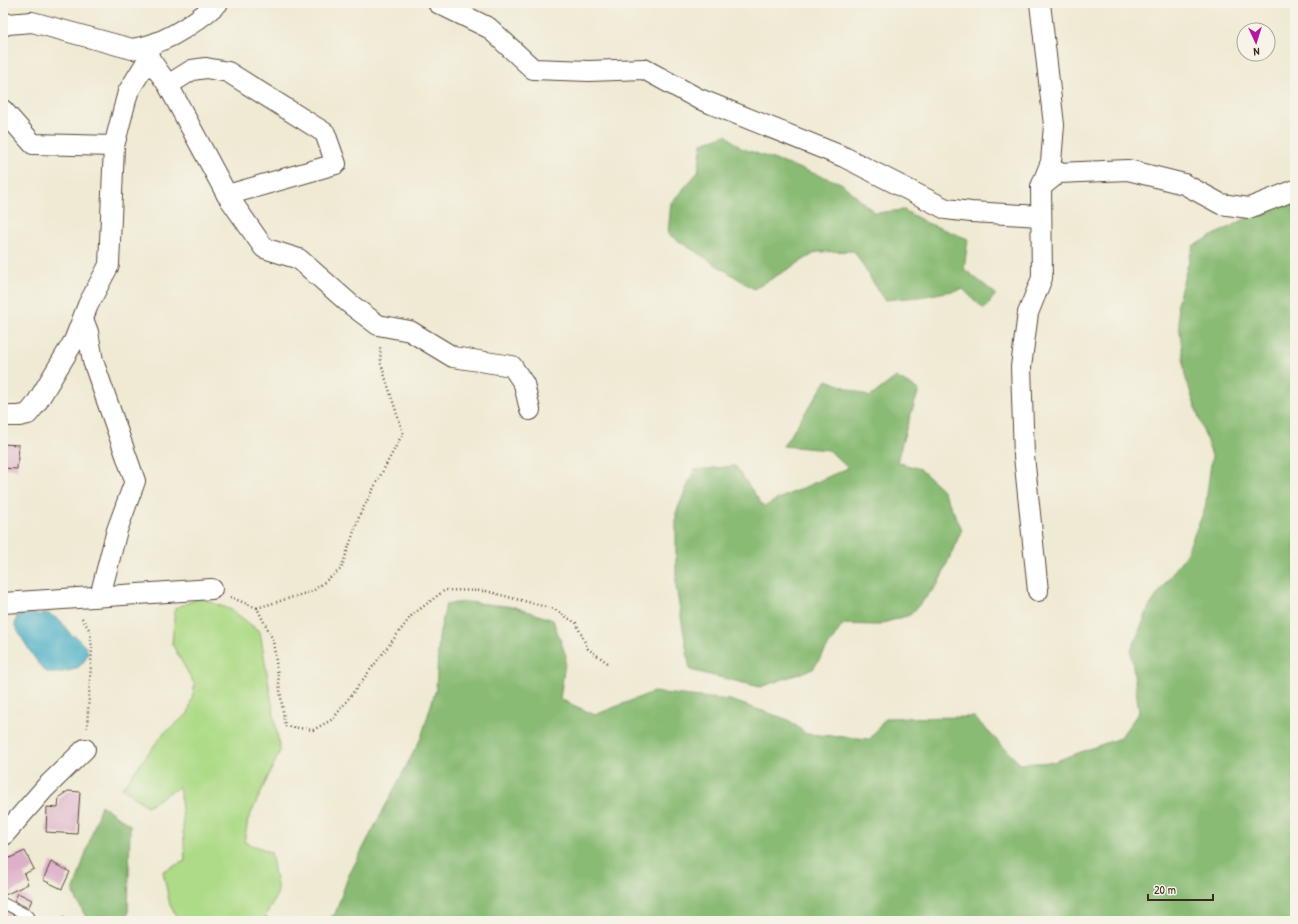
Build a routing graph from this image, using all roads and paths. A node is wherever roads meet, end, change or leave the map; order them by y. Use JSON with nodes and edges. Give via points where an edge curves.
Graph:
{"nodes":[{"id":1,"x":218,"y":3,"type":"edge"},
{"id":2,"x":438,"y":3,"type":"edge"},
{"id":3,"x":1040,"y":3,"type":"edge"},
{"id":4,"x":3,"y":26,"type":"edge"},
{"id":5,"x":148,"y":52,"type":"junction"},
{"id":6,"x":168,"y":85,"type":"junction"},
{"id":7,"x":3,"y":110,"type":"edge"},
{"id":8,"x":114,"y":146,"type":"junction"},
{"id":9,"x":1041,"y":186,"type":"junction"},
{"id":10,"x":1295,"y":190,"type":"edge"},
{"id":11,"x":228,"y":195,"type":"junction"},
{"id":12,"x":1040,"y":216,"type":"junction"},
{"id":13,"x":83,"y":319,"type":"junction"},
{"id":14,"x":378,"y":325,"type":"junction"},
{"id":15,"x":530,"y":410,"type":"dead end"},
{"id":16,"x":3,"y":416,"type":"edge"},
{"id":17,"x":212,"y":589,"type":"joint"},
{"id":18,"x":1038,"y":591,"type":"dead end"},
{"id":19,"x":100,"y":596,"type":"junction"},
{"id":20,"x":75,"y":598,"type":"junction"},
{"id":21,"x":3,"y":603,"type":"edge"},
{"id":22,"x":257,"y":608,"type":"junction"},
{"id":23,"x":608,"y":663,"type":"dead end"},
{"id":24,"x":85,"y":749,"type":"joint"},
{"id":25,"x":3,"y":836,"type":"edge"},
{"id":26,"x":3,"y":903,"type":"edge"},
{"id":27,"x":29,"y":916,"type":"dead end"},
{"id":28,"x":267,"y":917,"type":"dead end"},
{"id":29,"x":267,"y":921,"type":"edge"}],
"edges":[{"from":1,"to":5,"type":"street"},
{"from":2,"to":12,"type":"street","via":[[489,28],[533,69],[644,69],[697,98],[844,157],[946,209]]},
{"from":3,"to":9,"type":"street","via":[[1054,125],[1051,162]]},
{"from":4,"to":5,"type":"street","via":[[32,22]]},
{"from":5,"to":6,"type":"street"},
{"from":5,"to":8,"type":"street","via":[[128,92]]},
{"from":6,"to":11,"type":"street"},
{"from":6,"to":11,"type":"street","via":[[192,70],[206,68],[228,72],[325,133],[336,164]]},
{"from":7,"to":8,"type":"street","via":[[33,144]]},
{"from":8,"to":13,"type":"street","via":[[109,265]]},
{"from":9,"to":10,"type":"street","via":[[1058,173],[1128,170],[1184,184],[1221,204],[1249,208]]},
{"from":9,"to":12,"type":"street"},
{"from":11,"to":14,"type":"street","via":[[264,248],[299,259]]},
{"from":12,"to":18,"type":"street","via":[[1042,278],[1028,313],[1021,367],[1024,456]]},
{"from":13,"to":16,"type":"street","via":[[74,341],[28,414]]},
{"from":13,"to":19,"type":"street","via":[[96,368],[135,480],[117,530]]},
{"from":14,"to":15,"type":"street","via":[[410,332],[453,357],[512,366],[524,384]]},
{"from":14,"to":22,"type":"path","via":[[381,364],[403,433],[360,514],[341,569],[313,591]]},
{"from":17,"to":19,"type":"street"},
{"from":17,"to":22,"type":"path"},
{"from":19,"to":20,"type":"street"},
{"from":20,"to":21,"type":"street"},
{"from":20,"to":24,"type":"path","via":[[90,631],[92,648]]},
{"from":22,"to":23,"type":"path","via":[[273,640],[285,726],[312,730],[333,719],[412,615],[445,590],[486,591],[554,609],[576,622],[588,649]]},
{"from":24,"to":25,"type":"street","via":[[45,788]]},
{"from":26,"to":27,"type":"lane"},
{"from":28,"to":29,"type":"path"}]}
